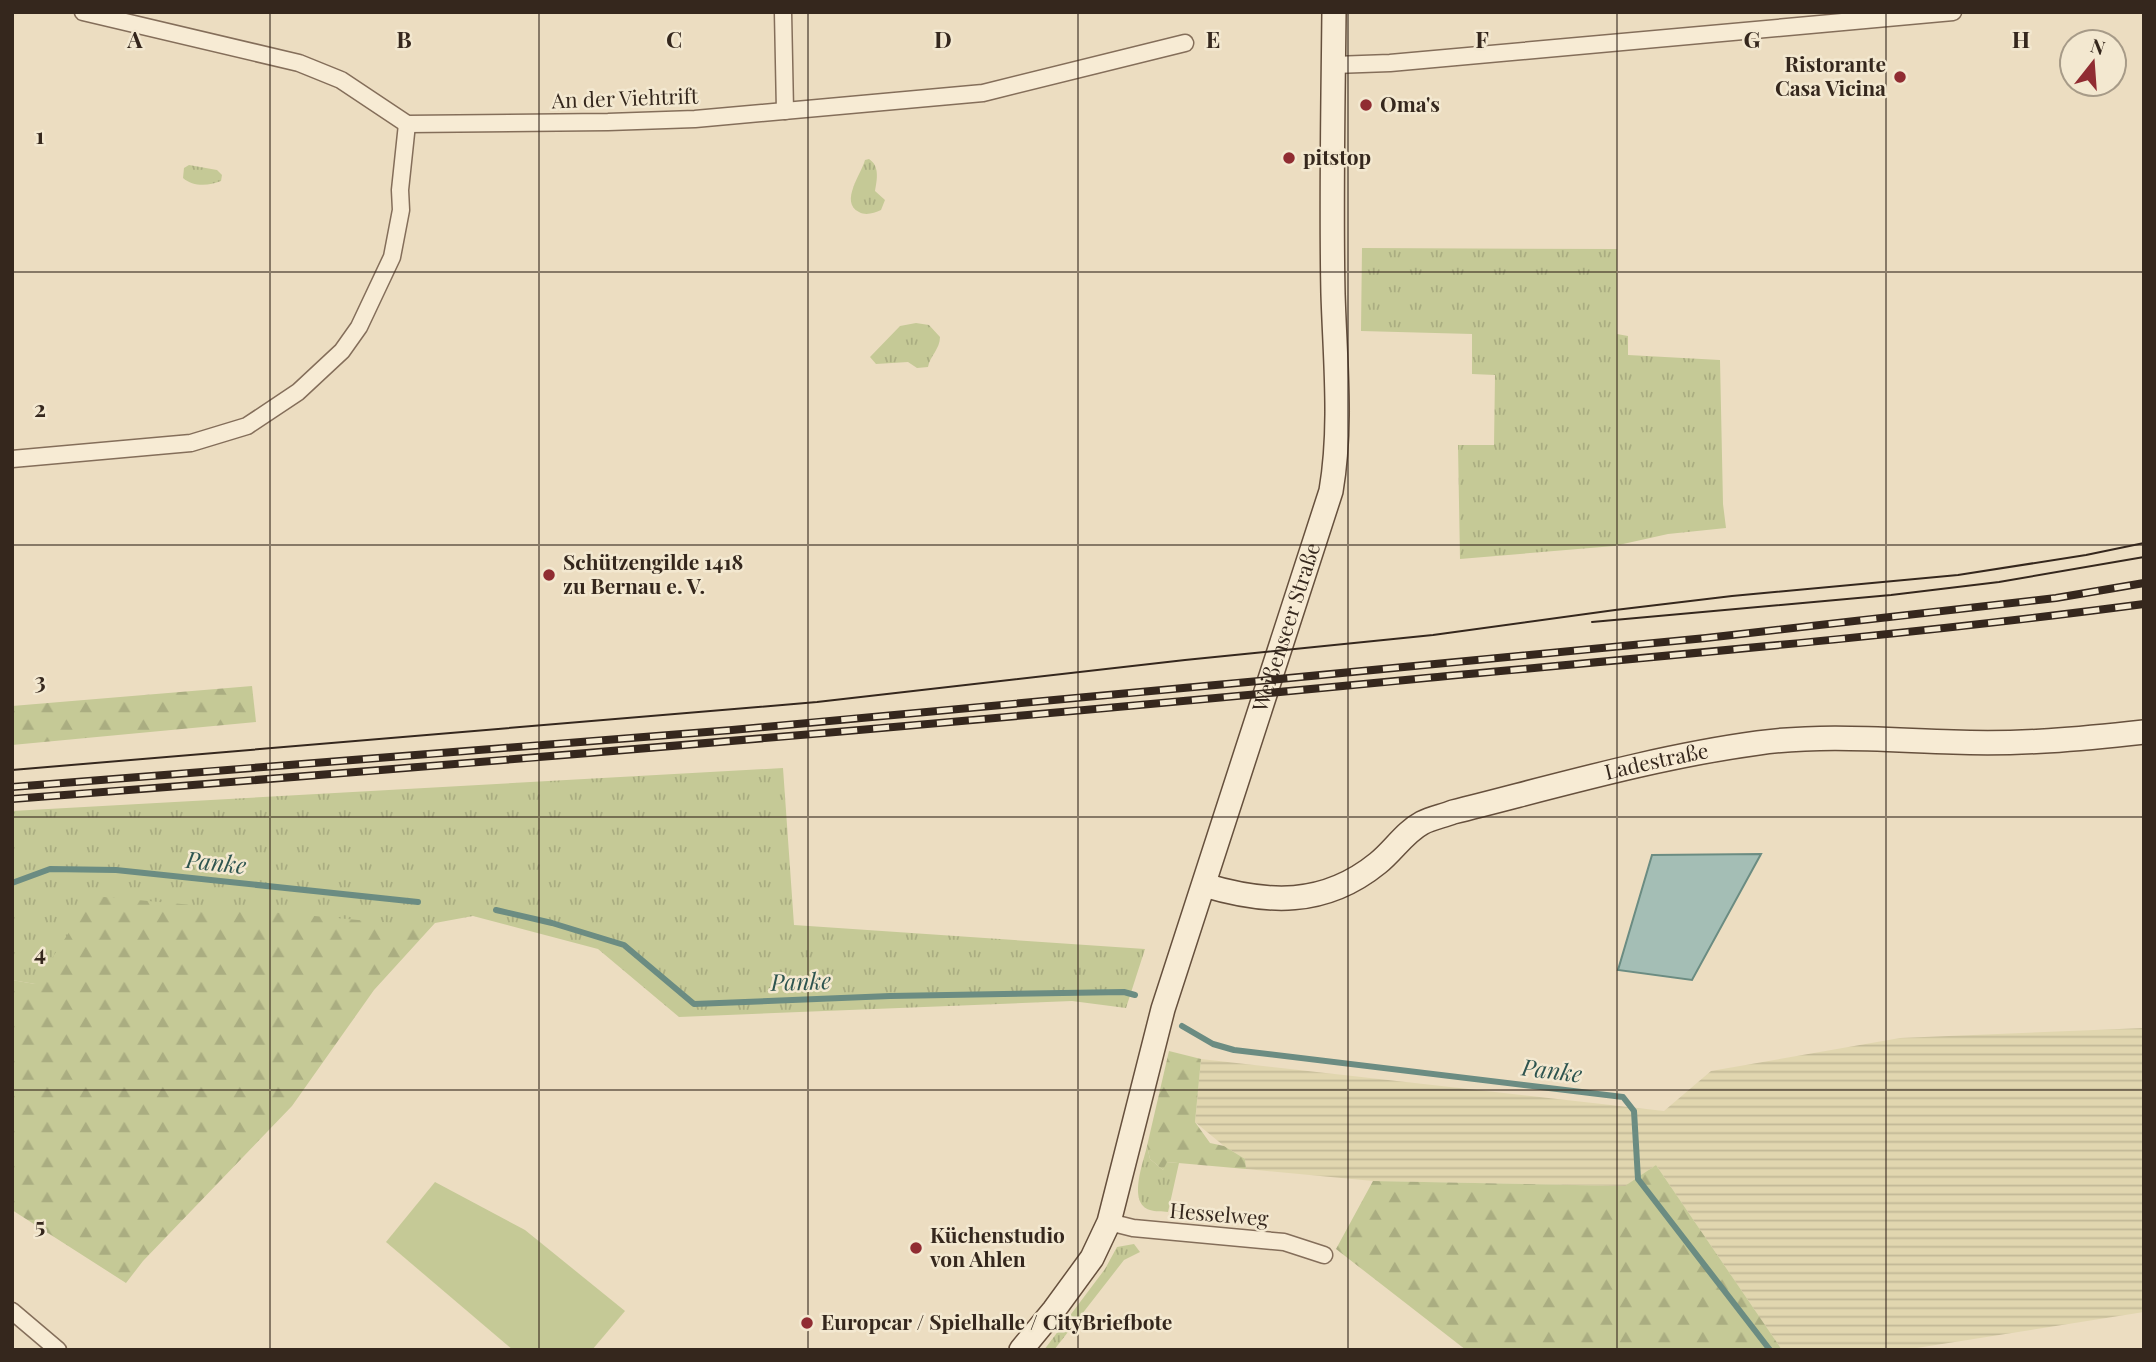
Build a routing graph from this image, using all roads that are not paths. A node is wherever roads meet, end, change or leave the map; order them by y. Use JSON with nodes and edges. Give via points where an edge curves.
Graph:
{"nodes":[{"id":1,"x":83,"y":12,"type":"edge"},
{"id":2,"x":783,"y":12,"type":"edge"},
{"id":3,"x":1334,"y":12,"type":"edge"},
{"id":4,"x":1953,"y":12,"type":"edge"},
{"id":5,"x":1185,"y":43,"type":"dead end"},
{"id":6,"x":1334,"y":65,"type":"junction"},
{"id":7,"x":785,"y":111,"type":"junction"},
{"id":8,"x":407,"y":124,"type":"junction"},
{"id":9,"x":12,"y":459,"type":"edge"},
{"id":10,"x":2144,"y":732,"type":"edge"},
{"id":11,"x":1204,"y":885,"type":"junction"},
{"id":12,"x":1109,"y":1222,"type":"junction"},
{"id":13,"x":1324,"y":1255,"type":"dead end"},
{"id":14,"x":12,"y":1311,"type":"edge"},
{"id":15,"x":58,"y":1350,"type":"edge"},
{"id":16,"x":1021,"y":1350,"type":"edge"}],
"edges":[{"from":1,"to":8,"type":"street","via":[[299,63],[341,80]]},
{"from":2,"to":7,"type":"street"},
{"from":3,"to":6,"type":"main road","name":"Weißenseer Straße"},
{"from":4,"to":6,"type":"street"},
{"from":5,"to":7,"type":"street","name":"An der Viehtrift","via":[[983,93]]},
{"from":6,"to":11,"type":"main road","name":"Weißenseer Straße","via":[[1335,468]]},
{"from":7,"to":8,"type":"street","name":"An der Viehtrift","via":[[608,122]]},
{"from":8,"to":9,"type":"street","via":[[401,210],[392,257],[359,327],[338,355],[298,392],[247,426],[191,443]]},
{"from":10,"to":11,"type":"main road","name":"Ladestraße","via":[[2067,740],[1759,743],[1671,758],[1422,822],[1355,881],[1322,894],[1259,898]]},
{"from":11,"to":12,"type":"main road","name":"Weißenseer Straße","via":[[1163,1009]]},
{"from":12,"to":13,"type":"street","name":"Hesselweg","via":[[1284,1242]]},
{"from":12,"to":16,"type":"main road","name":"Weißenseer Straße","via":[[1092,1258]]},
{"from":14,"to":15,"type":"street"}]}
